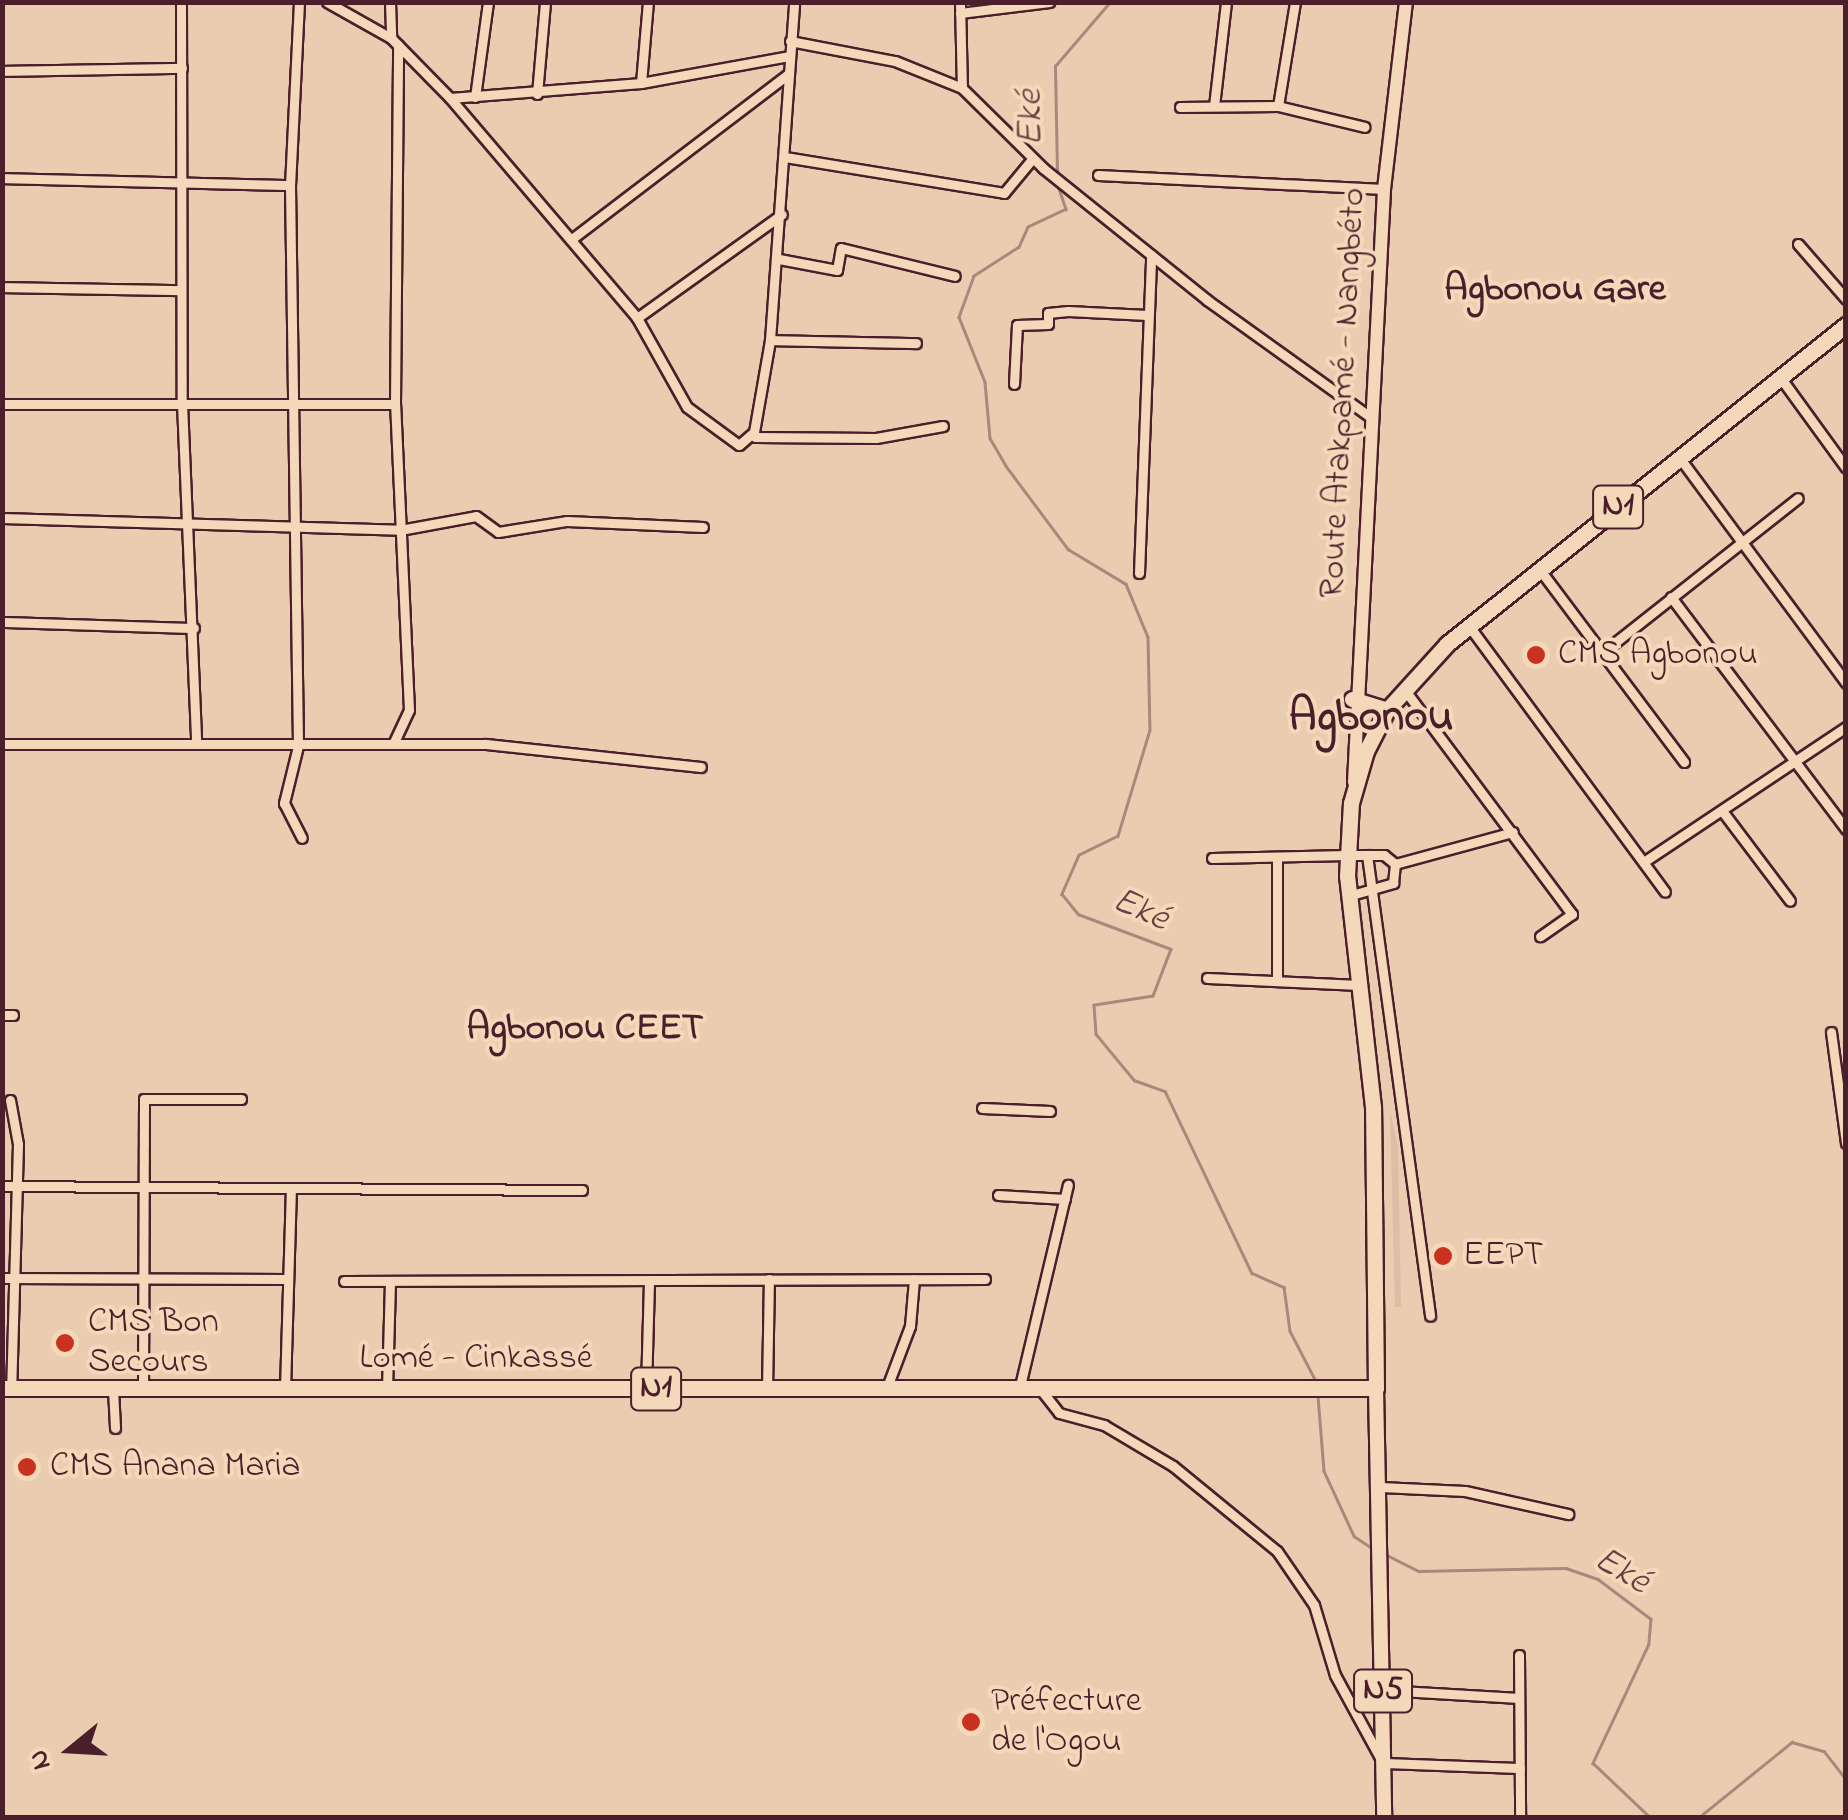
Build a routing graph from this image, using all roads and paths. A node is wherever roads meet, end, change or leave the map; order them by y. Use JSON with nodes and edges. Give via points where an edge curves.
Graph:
{"nodes":[{"id":1,"x":182,"y":2,"type":"edge"},
{"id":2,"x":299,"y":2,"type":"edge"},
{"id":3,"x":327,"y":2,"type":"edge"},
{"id":4,"x":390,"y":2,"type":"edge"},
{"id":5,"x":488,"y":2,"type":"edge"},
{"id":6,"x":546,"y":2,"type":"edge"},
{"id":7,"x":648,"y":2,"type":"edge"},
{"id":8,"x":794,"y":2,"type":"edge"},
{"id":9,"x":1049,"y":2,"type":"edge"},
{"id":10,"x":1226,"y":2,"type":"edge"},
{"id":11,"x":1295,"y":2,"type":"edge"},
{"id":12,"x":1406,"y":2,"type":"edge"},
{"id":13,"x":960,"y":8,"type":"edge"},
{"id":14,"x":394,"y":41,"type":"junction"},
{"id":15,"x":790,"y":41,"type":"junction"},
{"id":16,"x":789,"y":56,"type":"junction"},
{"id":17,"x":182,"y":68,"type":"junction"},
{"id":18,"x":2,"y":71,"type":"edge"},
{"id":19,"x":788,"y":74,"type":"junction"},
{"id":20,"x":641,"y":83,"type":"junction"},
{"id":21,"x":962,"y":88,"type":"junction"},
{"id":22,"x":537,"y":94,"type":"junction"},
{"id":23,"x":475,"y":97,"type":"junction"},
{"id":24,"x":450,"y":98,"type":"junction"},
{"id":25,"x":1214,"y":106,"type":"junction"},
{"id":26,"x":1278,"y":106,"type":"junction"},
{"id":27,"x":1180,"y":107,"type":"dead end"},
{"id":28,"x":1365,"y":127,"type":"dead end"},
{"id":29,"x":785,"y":157,"type":"junction"},
{"id":30,"x":1033,"y":158,"type":"junction"},
{"id":31,"x":1098,"y":175,"type":"dead end"},
{"id":32,"x":2,"y":178,"type":"edge"},
{"id":33,"x":290,"y":184,"type":"junction"},
{"id":34,"x":180,"y":186,"type":"junction"},
{"id":35,"x":1384,"y":189,"type":"junction"},
{"id":36,"x":782,"y":214,"type":"junction"},
{"id":37,"x":573,"y":238,"type":"junction"},
{"id":38,"x":1798,"y":244,"type":"dead end"},
{"id":39,"x":1151,"y":255,"type":"junction"},
{"id":40,"x":779,"y":258,"type":"junction"},
{"id":41,"x":955,"y":276,"type":"dead end"},
{"id":42,"x":2,"y":287,"type":"edge"},
{"id":43,"x":180,"y":290,"type":"junction"},
{"id":44,"x":1846,"y":299,"type":"edge"},
{"id":45,"x":1147,"y":315,"type":"junction"},
{"id":46,"x":637,"y":318,"type":"junction"},
{"id":47,"x":1846,"y":325,"type":"edge"},
{"id":48,"x":770,"y":340,"type":"junction"},
{"id":49,"x":916,"y":343,"type":"dead end"},
{"id":50,"x":1780,"y":377,"type":"junction"},
{"id":51,"x":1014,"y":384,"type":"dead end"},
{"id":52,"x":295,"y":402,"type":"junction"},
{"id":53,"x":182,"y":403,"type":"junction"},
{"id":54,"x":2,"y":404,"type":"edge"},
{"id":55,"x":395,"y":404,"type":"junction"},
{"id":56,"x":1374,"y":420,"type":"junction"},
{"id":57,"x":943,"y":426,"type":"dead end"},
{"id":58,"x":754,"y":437,"type":"dead end"},
{"id":59,"x":1679,"y":458,"type":"junction"},
{"id":60,"x":1846,"y":468,"type":"edge"},
{"id":61,"x":1798,"y":498,"type":"dead end"},
{"id":62,"x":2,"y":518,"type":"edge"},
{"id":63,"x":297,"y":525,"type":"junction"},
{"id":64,"x":703,"y":527,"type":"dead end"},
{"id":65,"x":187,"y":528,"type":"junction"},
{"id":66,"x":400,"y":530,"type":"junction"},
{"id":67,"x":1742,"y":541,"type":"junction"},
{"id":68,"x":1540,"y":570,"type":"junction"},
{"id":69,"x":1140,"y":572,"type":"dead end"},
{"id":70,"x":1671,"y":597,"type":"junction"},
{"id":71,"x":2,"y":622,"type":"edge"},
{"id":72,"x":1470,"y":626,"type":"junction"},
{"id":73,"x":194,"y":628,"type":"junction"},
{"id":74,"x":1603,"y":652,"type":"junction"},
{"id":75,"x":1846,"y":683,"type":"edge"},
{"id":76,"x":1352,"y":699,"type":"junction"},
{"id":77,"x":1396,"y":699,"type":"junction"},
{"id":78,"x":1846,"y":727,"type":"edge"},
{"id":79,"x":394,"y":742,"type":"junction"},
{"id":80,"x":2,"y":744,"type":"edge"},
{"id":81,"x":196,"y":744,"type":"junction"},
{"id":82,"x":298,"y":746,"type":"junction"},
{"id":83,"x":1684,"y":762,"type":"dead end"},
{"id":84,"x":1795,"y":762,"type":"junction"},
{"id":85,"x":701,"y":766,"type":"dead end"},
{"id":86,"x":1354,"y":787,"type":"junction"},
{"id":87,"x":1724,"y":812,"type":"junction"},
{"id":88,"x":1846,"y":829,"type":"edge"},
{"id":89,"x":1514,"y":832,"type":"junction"},
{"id":90,"x":302,"y":838,"type":"dead end"},
{"id":91,"x":1356,"y":855,"type":"junction"},
{"id":92,"x":1212,"y":858,"type":"dead end"},
{"id":93,"x":1276,"y":858,"type":"junction"},
{"id":94,"x":1645,"y":862,"type":"junction"},
{"id":95,"x":1396,"y":864,"type":"junction"},
{"id":96,"x":1372,"y":890,"type":"junction"},
{"id":97,"x":1665,"y":892,"type":"dead end"},
{"id":98,"x":1355,"y":894,"type":"junction"},
{"id":99,"x":1790,"y":901,"type":"dead end"},
{"id":100,"x":1352,"y":914,"type":"junction"},
{"id":101,"x":1540,"y":936,"type":"dead end"},
{"id":102,"x":1207,"y":978,"type":"dead end"},
{"id":103,"x":1277,"y":980,"type":"junction"},
{"id":104,"x":1360,"y":984,"type":"junction"},
{"id":105,"x":1831,"y":1032,"type":"dead end"},
{"id":106,"x":241,"y":1099,"type":"dead end"},
{"id":107,"x":10,"y":1100,"type":"edge"},
{"id":108,"x":982,"y":1108,"type":"dead end"},
{"id":109,"x":1050,"y":1111,"type":"dead end"},
{"id":110,"x":1844,"y":1115,"type":"edge"},
{"id":111,"x":1846,"y":1144,"type":"edge"},
{"id":112,"x":1068,"y":1185,"type":"dead end"},
{"id":113,"x":2,"y":1186,"type":"edge"},
{"id":114,"x":17,"y":1186,"type":"junction"},
{"id":115,"x":146,"y":1188,"type":"junction"},
{"id":116,"x":582,"y":1190,"type":"dead end"},
{"id":117,"x":291,"y":1192,"type":"junction"},
{"id":118,"x":998,"y":1195,"type":"dead end"},
{"id":119,"x":1065,"y":1199,"type":"junction"},
{"id":120,"x":145,"y":1277,"type":"junction"},
{"id":121,"x":8,"y":1278,"type":"edge"},
{"id":122,"x":984,"y":1278,"type":"dead end"},
{"id":123,"x":769,"y":1279,"type":"junction"},
{"id":124,"x":288,"y":1280,"type":"junction"},
{"id":125,"x":344,"y":1280,"type":"dead end"},
{"id":126,"x":390,"y":1280,"type":"junction"},
{"id":127,"x":650,"y":1280,"type":"junction"},
{"id":128,"x":914,"y":1280,"type":"junction"},
{"id":129,"x":1430,"y":1316,"type":"dead end"},
{"id":130,"x":7,"y":1388,"type":"edge"},
{"id":131,"x":113,"y":1388,"type":"junction"},
{"id":132,"x":142,"y":1388,"type":"junction"},
{"id":133,"x":1376,"y":1388,"type":"junction"},
{"id":134,"x":284,"y":1389,"type":"junction"},
{"id":135,"x":387,"y":1389,"type":"junction"},
{"id":136,"x":646,"y":1390,"type":"junction"},
{"id":137,"x":768,"y":1390,"type":"junction"},
{"id":138,"x":886,"y":1390,"type":"junction"},
{"id":139,"x":1019,"y":1390,"type":"junction"},
{"id":140,"x":1041,"y":1390,"type":"junction"},
{"id":141,"x":115,"y":1428,"type":"dead end"},
{"id":142,"x":1381,"y":1487,"type":"junction"},
{"id":143,"x":1568,"y":1514,"type":"dead end"},
{"id":144,"x":1519,"y":1655,"type":"dead end"},
{"id":145,"x":1383,"y":1690,"type":"junction"},
{"id":146,"x":1519,"y":1698,"type":"junction"},
{"id":147,"x":1383,"y":1764,"type":"junction"},
{"id":148,"x":1520,"y":1768,"type":"junction"},
{"id":149,"x":1384,"y":1818,"type":"edge"},
{"id":150,"x":1520,"y":1818,"type":"edge"}],
"edges":[{"from":1,"to":17,"type":"street"},
{"from":2,"to":33,"type":"street"},
{"from":3,"to":14,"type":"street"},
{"from":4,"to":14,"type":"street"},
{"from":5,"to":23,"type":"street"},
{"from":6,"to":22,"type":"street"},
{"from":7,"to":20,"type":"street"},
{"from":8,"to":15,"type":"street"},
{"from":9,"to":13,"type":"street"},
{"from":10,"to":25,"type":"street"},
{"from":11,"to":26,"type":"street"},
{"from":12,"to":35,"type":"main road","name":"Route Atakpamé - Nangbéto"},
{"from":13,"to":21,"type":"street"},
{"from":14,"to":24,"type":"street"},
{"from":14,"to":55,"type":"street"},
{"from":15,"to":16,"type":"street"},
{"from":15,"to":21,"type":"street","via":[[895,61]]},
{"from":16,"to":19,"type":"street"},
{"from":16,"to":20,"type":"street"},
{"from":17,"to":18,"type":"street"},
{"from":17,"to":34,"type":"street"},
{"from":19,"to":29,"type":"street"},
{"from":19,"to":37,"type":"street"},
{"from":20,"to":22,"type":"street"},
{"from":21,"to":30,"type":"street"},
{"from":22,"to":23,"type":"street"},
{"from":23,"to":24,"type":"street"},
{"from":24,"to":37,"type":"street"},
{"from":25,"to":26,"type":"street"},
{"from":25,"to":27,"type":"street"},
{"from":26,"to":28,"type":"street"},
{"from":29,"to":30,"type":"street","via":[[1004,194]]},
{"from":29,"to":36,"type":"street"},
{"from":30,"to":39,"type":"street"},
{"from":31,"to":35,"type":"street"},
{"from":32,"to":34,"type":"street"},
{"from":33,"to":34,"type":"street"},
{"from":33,"to":52,"type":"street"},
{"from":34,"to":43,"type":"street"},
{"from":35,"to":56,"type":"main road","name":"Route Atakpamé - Nangbéto"},
{"from":36,"to":40,"type":"street"},
{"from":36,"to":46,"type":"street"},
{"from":37,"to":46,"type":"street"},
{"from":38,"to":44,"type":"street"},
{"from":39,"to":45,"type":"street"},
{"from":39,"to":56,"type":"street"},
{"from":40,"to":41,"type":"street","via":[[836,270],[841,248]]},
{"from":40,"to":48,"type":"street"},
{"from":42,"to":43,"type":"street"},
{"from":43,"to":53,"type":"street"},
{"from":45,"to":51,"type":"street","via":[[1068,311],[1048,313],[1048,324],[1017,326]]},
{"from":45,"to":69,"type":"street"},
{"from":46,"to":48,"type":"street","via":[[687,407],[739,445],[754,432]]},
{"from":47,"to":50,"type":"highway","number":"N1"},
{"from":48,"to":49,"type":"street"},
{"from":50,"to":59,"type":"highway","number":"N1"},
{"from":50,"to":60,"type":"street"},
{"from":52,"to":53,"type":"street"},
{"from":52,"to":55,"type":"street"},
{"from":52,"to":63,"type":"street"},
{"from":53,"to":54,"type":"street"},
{"from":53,"to":65,"type":"street"},
{"from":55,"to":66,"type":"street"},
{"from":56,"to":76,"type":"main road","name":"Route Atakpamé - Nangbéto"},
{"from":57,"to":58,"type":"street","via":[[876,438]]},
{"from":59,"to":67,"type":"street"},
{"from":59,"to":68,"type":"highway","number":"N1"},
{"from":61,"to":67,"type":"street"},
{"from":62,"to":65,"type":"street"},
{"from":63,"to":65,"type":"street"},
{"from":63,"to":66,"type":"street"},
{"from":63,"to":82,"type":"street"},
{"from":64,"to":66,"type":"street","via":[[567,520],[498,532],[476,516]]},
{"from":65,"to":73,"type":"street"},
{"from":66,"to":79,"type":"street","via":[[409,710]]},
{"from":67,"to":70,"type":"street"},
{"from":67,"to":75,"type":"street"},
{"from":68,"to":72,"type":"highway","number":"N1"},
{"from":68,"to":74,"type":"street"},
{"from":70,"to":74,"type":"street"},
{"from":70,"to":84,"type":"street"},
{"from":71,"to":73,"type":"street"},
{"from":72,"to":77,"type":"highway","number":"N1"},
{"from":72,"to":94,"type":"street"},
{"from":73,"to":81,"type":"street"},
{"from":74,"to":83,"type":"street"},
{"from":76,"to":77,"type":"highway"},
{"from":76,"to":86,"type":"main road","name":"Route Atakpamé - Nangbéto"},
{"from":77,"to":86,"type":"highway","number":"N1"},
{"from":77,"to":89,"type":"street"},
{"from":77,"to":91,"type":"highway","number":"N1","via":[[1366,774]]},
{"from":78,"to":84,"type":"street"},
{"from":79,"to":82,"type":"street"},
{"from":79,"to":85,"type":"street"},
{"from":80,"to":81,"type":"street"},
{"from":81,"to":82,"type":"street"},
{"from":82,"to":90,"type":"street","via":[[284,803]]},
{"from":84,"to":87,"type":"street"},
{"from":84,"to":88,"type":"street"},
{"from":86,"to":91,"type":"highway","number":"N1"},
{"from":87,"to":94,"type":"street"},
{"from":87,"to":99,"type":"street"},
{"from":89,"to":95,"type":"street"},
{"from":89,"to":101,"type":"street","via":[[1572,914]]},
{"from":91,"to":93,"type":"street"},
{"from":91,"to":95,"type":"street"},
{"from":91,"to":96,"type":"street"},
{"from":91,"to":98,"type":"highway","number":"N1"},
{"from":91,"to":100,"type":"highway","number":"N1"},
{"from":92,"to":93,"type":"street"},
{"from":93,"to":103,"type":"street"},
{"from":94,"to":97,"type":"street"},
{"from":95,"to":96,"type":"street","via":[[1392,883]]},
{"from":96,"to":98,"type":"street"},
{"from":96,"to":129,"type":"street"},
{"from":98,"to":100,"type":"highway","number":"N1"},
{"from":100,"to":104,"type":"highway","number":"N1"},
{"from":102,"to":103,"type":"street"},
{"from":103,"to":104,"type":"street"},
{"from":104,"to":133,"type":"highway","number":"N1","via":[[1375,1149]]},
{"from":105,"to":110,"type":"street"},
{"from":106,"to":115,"type":"street","via":[[144,1098]]},
{"from":107,"to":114,"type":"street"},
{"from":108,"to":109,"type":"street"},
{"from":110,"to":111,"type":"street"},
{"from":112,"to":119,"type":"street"},
{"from":113,"to":114,"type":"street"},
{"from":114,"to":115,"type":"street"},
{"from":114,"to":121,"type":"street"},
{"from":115,"to":117,"type":"street"},
{"from":115,"to":120,"type":"street"},
{"from":116,"to":117,"type":"street"},
{"from":117,"to":124,"type":"street"},
{"from":118,"to":119,"type":"street"},
{"from":119,"to":139,"type":"street"},
{"from":120,"to":121,"type":"street"},
{"from":120,"to":124,"type":"street"},
{"from":120,"to":132,"type":"street"},
{"from":121,"to":130,"type":"street"},
{"from":122,"to":128,"type":"street"},
{"from":123,"to":127,"type":"street"},
{"from":123,"to":128,"type":"street"},
{"from":123,"to":137,"type":"street"},
{"from":124,"to":134,"type":"street"},
{"from":125,"to":126,"type":"street"},
{"from":126,"to":127,"type":"street"},
{"from":126,"to":135,"type":"street"},
{"from":127,"to":136,"type":"street"},
{"from":128,"to":138,"type":"street","via":[[910,1326]]},
{"from":130,"to":131,"type":"highway","name":"Lomé - Cinkassé","number":"N1"},
{"from":131,"to":132,"type":"highway","name":"Lomé - Cinkassé","number":"N1"},
{"from":131,"to":141,"type":"street"},
{"from":132,"to":134,"type":"highway","name":"Lomé - Cinkassé","number":"N1"},
{"from":133,"to":140,"type":"highway","name":"Lomé - Cinkassé","number":"N1"},
{"from":133,"to":142,"type":"main road","number":"N5"},
{"from":134,"to":135,"type":"highway","name":"Lomé - Cinkassé","number":"N1"},
{"from":135,"to":136,"type":"highway","name":"Lomé - Cinkassé","number":"N1"},
{"from":136,"to":137,"type":"highway","name":"Lomé - Cinkassé","number":"N1"},
{"from":137,"to":138,"type":"highway","name":"Lomé - Cinkassé","number":"N1"},
{"from":138,"to":139,"type":"highway","name":"Lomé - Cinkassé","number":"N1"},
{"from":139,"to":140,"type":"highway","name":"Lomé - Cinkassé","number":"N1"},
{"from":140,"to":147,"type":"street","via":[[1060,1413],[1104,1425],[1159,1456],[1277,1551],[1314,1606],[1335,1675]]},
{"from":142,"to":143,"type":"street","via":[[1464,1492]]},
{"from":142,"to":145,"type":"main road","number":"N5"},
{"from":144,"to":146,"type":"street"},
{"from":145,"to":146,"type":"street"},
{"from":145,"to":147,"type":"main road","number":"N5"},
{"from":146,"to":148,"type":"street"},
{"from":147,"to":148,"type":"street"},
{"from":147,"to":149,"type":"main road","number":"N5"},
{"from":148,"to":150,"type":"street"}]}
